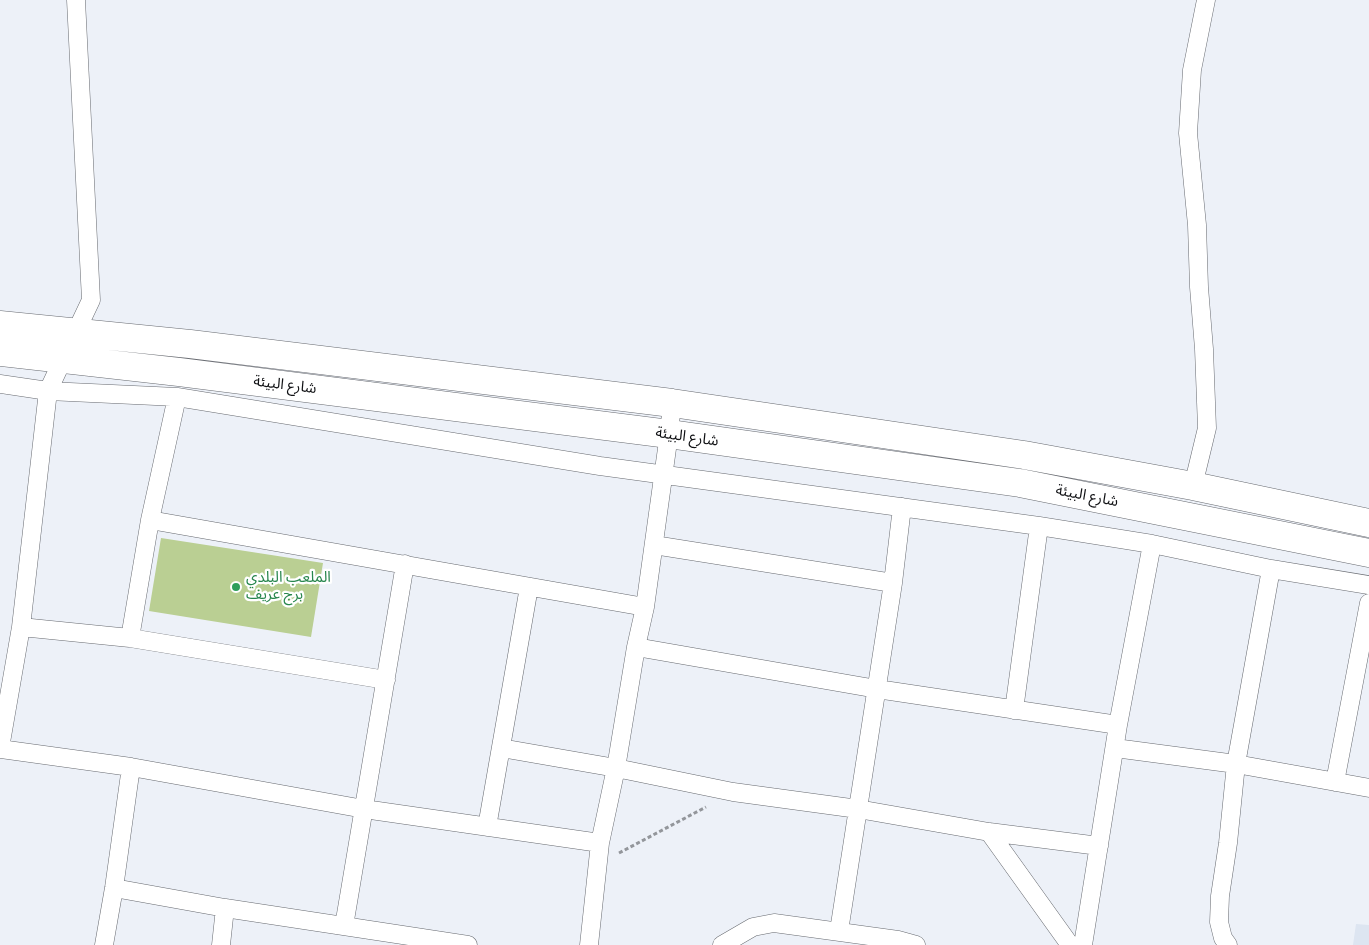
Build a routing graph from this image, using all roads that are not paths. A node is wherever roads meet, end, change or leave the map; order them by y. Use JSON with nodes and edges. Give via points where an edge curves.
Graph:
{"nodes":[{"id":1,"x":76,"y":0,"type":"edge"},
{"id":2,"x":1206,"y":0,"type":"edge"},
{"id":3,"x":0,"y":325,"type":"edge"},
{"id":4,"x":75,"y":334,"type":"junction"},
{"id":5,"x":0,"y":352,"type":"edge"},
{"id":6,"x":63,"y":359,"type":"junction"},
{"id":7,"x":0,"y":384,"type":"edge"},
{"id":8,"x":48,"y":391,"type":"junction"},
{"id":9,"x":177,"y":397,"type":"junction"},
{"id":10,"x":672,"y":403,"type":"junction"},
{"id":11,"x":669,"y":434,"type":"junction"},
{"id":12,"x":664,"y":474,"type":"junction"},
{"id":13,"x":1193,"y":486,"type":"junction"},
{"id":14,"x":902,"y":507,"type":"junction"},
{"id":15,"x":150,"y":520,"type":"junction"},
{"id":16,"x":1369,"y":523,"type":"edge"},
{"id":17,"x":1039,"y":526,"type":"junction"},
{"id":18,"x":1152,"y":544,"type":"junction"},
{"id":19,"x":654,"y":545,"type":"junction"},
{"id":20,"x":1369,"y":553,"type":"edge"},
{"id":21,"x":405,"y":564,"type":"junction"},
{"id":22,"x":1270,"y":569,"type":"junction"},
{"id":23,"x":893,"y":583,"type":"junction"},
{"id":24,"x":1369,"y":585,"type":"edge"},
{"id":25,"x":529,"y":587,"type":"junction"},
{"id":26,"x":1369,"y":604,"type":"edge"},
{"id":27,"x":645,"y":607,"type":"junction"},
{"id":28,"x":21,"y":626,"type":"junction"},
{"id":29,"x":130,"y":638,"type":"junction"},
{"id":30,"x":636,"y":647,"type":"junction"},
{"id":31,"x":386,"y":680,"type":"junction"},
{"id":32,"x":877,"y":690,"type":"junction"},
{"id":33,"x":1014,"y":710,"type":"junction"},
{"id":34,"x":1118,"y":725,"type":"junction"},
{"id":35,"x":502,"y":748,"type":"junction"},
{"id":36,"x":1115,"y":748,"type":"junction"},
{"id":37,"x":0,"y":749,"type":"edge"},
{"id":38,"x":1236,"y":764,"type":"junction"},
{"id":39,"x":131,"y":767,"type":"junction"},
{"id":40,"x":616,"y":768,"type":"junction"},
{"id":41,"x":1335,"y":782,"type":"junction"},
{"id":42,"x":1369,"y":788,"type":"edge"},
{"id":43,"x":364,"y":809,"type":"junction"},
{"id":44,"x":858,"y":809,"type":"junction"},
{"id":45,"x":487,"y":827,"type":"junction"},
{"id":46,"x":989,"y":832,"type":"junction"},
{"id":47,"x":600,"y":843,"type":"junction"},
{"id":48,"x":1099,"y":846,"type":"junction"},
{"id":49,"x":114,"y":888,"type":"junction"},
{"id":50,"x":225,"y":908,"type":"junction"},
{"id":51,"x":344,"y":926,"type":"junction"},
{"id":52,"x":839,"y":931,"type":"junction"},
{"id":53,"x":880,"y":941,"type":"edge"},
{"id":54,"x":104,"y":945,"type":"edge"},
{"id":55,"x":221,"y":945,"type":"edge"},
{"id":56,"x":468,"y":945,"type":"edge"},
{"id":57,"x":589,"y":945,"type":"edge"},
{"id":58,"x":722,"y":945,"type":"edge"},
{"id":59,"x":916,"y":945,"type":"edge"},
{"id":60,"x":1070,"y":945,"type":"edge"},
{"id":61,"x":1083,"y":945,"type":"edge"},
{"id":62,"x":1228,"y":945,"type":"edge"}],
"edges":[{"from":1,"to":4,"type":"street","via":[[91,300]]},
{"from":2,"to":13,"type":"street","via":[[1192,70],[1188,134],[1197,225],[1207,428]]},
{"from":3,"to":4,"type":"main road","name":"شارع البيئة"},
{"from":4,"to":6,"type":"street"},
{"from":4,"to":10,"type":"main road","name":"شارع البيئة","via":[[190,344]]},
{"from":5,"to":6,"type":"main road","name":"شارع البيئة"},
{"from":6,"to":8,"type":"street"},
{"from":6,"to":11,"type":"main road","name":"شارع البيئة"},
{"from":7,"to":8,"type":"street"},
{"from":8,"to":9,"type":"street"},
{"from":8,"to":28,"type":"street"},
{"from":9,"to":12,"type":"street"},
{"from":9,"to":15,"type":"street"},
{"from":10,"to":11,"type":"street"},
{"from":10,"to":13,"type":"main road","name":"شارع البيئة","via":[[1024,455]]},
{"from":11,"to":12,"type":"street"},
{"from":11,"to":20,"type":"main road","name":"شارع البيئة","via":[[1020,483]]},
{"from":12,"to":14,"type":"street"},
{"from":12,"to":19,"type":"street"},
{"from":13,"to":16,"type":"main road","name":"شارع البيئة"},
{"from":14,"to":17,"type":"street"},
{"from":14,"to":23,"type":"street"},
{"from":15,"to":21,"type":"street"},
{"from":15,"to":29,"type":"street"},
{"from":17,"to":18,"type":"street"},
{"from":17,"to":33,"type":"street"},
{"from":18,"to":22,"type":"street"},
{"from":18,"to":34,"type":"street"},
{"from":19,"to":23,"type":"street"},
{"from":19,"to":27,"type":"street"},
{"from":21,"to":25,"type":"street"},
{"from":21,"to":31,"type":"street"},
{"from":22,"to":24,"type":"street"},
{"from":22,"to":38,"type":"street"},
{"from":23,"to":32,"type":"street"},
{"from":25,"to":27,"type":"street"},
{"from":25,"to":35,"type":"street"},
{"from":26,"to":41,"type":"street"},
{"from":27,"to":30,"type":"street"},
{"from":28,"to":29,"type":"street"},
{"from":28,"to":37,"type":"street"},
{"from":29,"to":31,"type":"street"},
{"from":30,"to":32,"type":"street"},
{"from":30,"to":40,"type":"street"},
{"from":31,"to":43,"type":"street"},
{"from":32,"to":33,"type":"street"},
{"from":32,"to":44,"type":"street"},
{"from":33,"to":34,"type":"street"},
{"from":34,"to":36,"type":"street"},
{"from":35,"to":40,"type":"street"},
{"from":35,"to":45,"type":"street"},
{"from":36,"to":38,"type":"street"},
{"from":36,"to":48,"type":"street"},
{"from":37,"to":39,"type":"street"},
{"from":38,"to":41,"type":"street"},
{"from":38,"to":62,"type":"street","via":[[1220,896],[1219,922]]},
{"from":39,"to":43,"type":"street"},
{"from":39,"to":49,"type":"street"},
{"from":40,"to":44,"type":"street","via":[[733,792]]},
{"from":40,"to":47,"type":"street"},
{"from":41,"to":42,"type":"street"},
{"from":43,"to":45,"type":"street"},
{"from":43,"to":51,"type":"street"},
{"from":44,"to":46,"type":"street"},
{"from":44,"to":52,"type":"street"},
{"from":45,"to":47,"type":"street"},
{"from":46,"to":48,"type":"street"},
{"from":46,"to":60,"type":"street"},
{"from":47,"to":57,"type":"street"},
{"from":48,"to":61,"type":"street"},
{"from":49,"to":50,"type":"street"},
{"from":49,"to":54,"type":"street"},
{"from":50,"to":51,"type":"street"},
{"from":50,"to":55,"type":"street"},
{"from":51,"to":56,"type":"street"},
{"from":52,"to":53,"type":"street"},
{"from":52,"to":58,"type":"street","via":[[765,924],[753,927]]},
{"from":53,"to":59,"type":"street","via":[[907,941]]}]}
